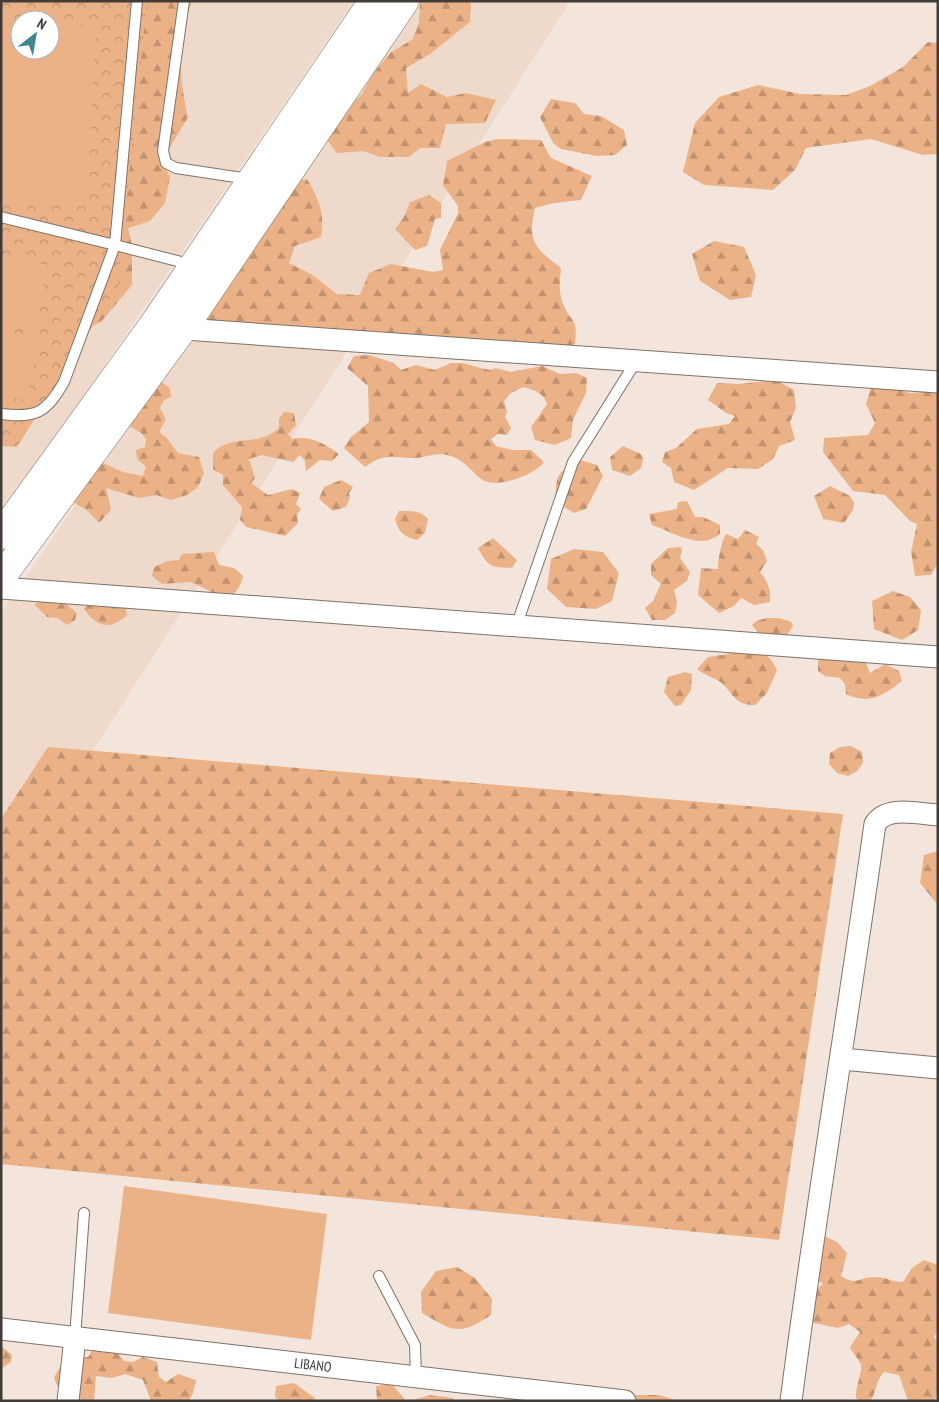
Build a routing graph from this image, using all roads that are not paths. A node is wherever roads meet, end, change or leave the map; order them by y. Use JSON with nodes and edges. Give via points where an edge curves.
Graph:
{"nodes":[{"id":1,"x":137,"y":1,"type":"edge"},
{"id":2,"x":184,"y":1,"type":"edge"},
{"id":3,"x":373,"y":1,"type":"edge"},
{"id":4,"x":405,"y":1,"type":"edge"},
{"id":5,"x":252,"y":179,"type":"junction"},
{"id":6,"x":1,"y":217,"type":"edge"},
{"id":7,"x":115,"y":245,"type":"junction"},
{"id":8,"x":194,"y":265,"type":"junction"},
{"id":9,"x":153,"y":325,"type":"junction"},
{"id":10,"x":182,"y":330,"type":"junction"},
{"id":11,"x":635,"y":363,"type":"junction"},
{"id":12,"x":938,"y":382,"type":"edge"},
{"id":13,"x":1,"y":414,"type":"edge"},
{"id":14,"x":1,"y":535,"type":"edge"},
{"id":15,"x":1,"y":578,"type":"edge"},
{"id":16,"x":1,"y":588,"type":"edge"},
{"id":17,"x":516,"y":627,"type":"junction"},
{"id":18,"x":938,"y":657,"type":"edge"},
{"id":19,"x":938,"y":815,"type":"edge"},
{"id":20,"x":842,"y":1059,"type":"junction"},
{"id":21,"x":938,"y":1068,"type":"edge"},
{"id":22,"x":84,"y":1213,"type":"dead end"},
{"id":23,"x":379,"y":1276,"type":"dead end"},
{"id":24,"x":1,"y":1329,"type":"edge"},
{"id":25,"x":75,"y":1338,"type":"junction"},
{"id":26,"x":416,"y":1377,"type":"junction"},
{"id":27,"x":68,"y":1401,"type":"edge"},
{"id":28,"x":625,"y":1401,"type":"edge"},
{"id":29,"x":791,"y":1401,"type":"edge"}],
"edges":[{"from":1,"to":7,"type":"lane"},
{"from":2,"to":5,"type":"lane","via":[[163,151],[166,163],[176,168]]},
{"from":3,"to":5,"type":"main road"},
{"from":4,"to":10,"type":"main road"},
{"from":5,"to":8,"type":"main road"},
{"from":6,"to":7,"type":"lane"},
{"from":7,"to":8,"type":"lane"},
{"from":7,"to":13,"type":"lane","via":[[64,382],[52,403],[38,412],[18,416]]},
{"from":8,"to":9,"type":"main road"},
{"from":9,"to":10,"type":"street"},
{"from":9,"to":14,"type":"main road"},
{"from":10,"to":11,"type":"street"},
{"from":10,"to":15,"type":"main road"},
{"from":11,"to":12,"type":"street"},
{"from":11,"to":17,"type":"lane","via":[[574,462]]},
{"from":16,"to":17,"type":"street"},
{"from":17,"to":18,"type":"street"},
{"from":19,"to":20,"type":"street","via":[[889,812],[875,824]]},
{"from":20,"to":21,"type":"street"},
{"from":20,"to":29,"type":"street","via":[[810,1254]]},
{"from":22,"to":25,"type":"lane"},
{"from":23,"to":26,"type":"lane","via":[[416,1345]]},
{"from":24,"to":25,"type":"street","name":"LIBANO"},
{"from":25,"to":26,"type":"street","name":"LIBANO"},
{"from":25,"to":27,"type":"street"},
{"from":26,"to":28,"type":"street","name":"LIBANO"}]}
